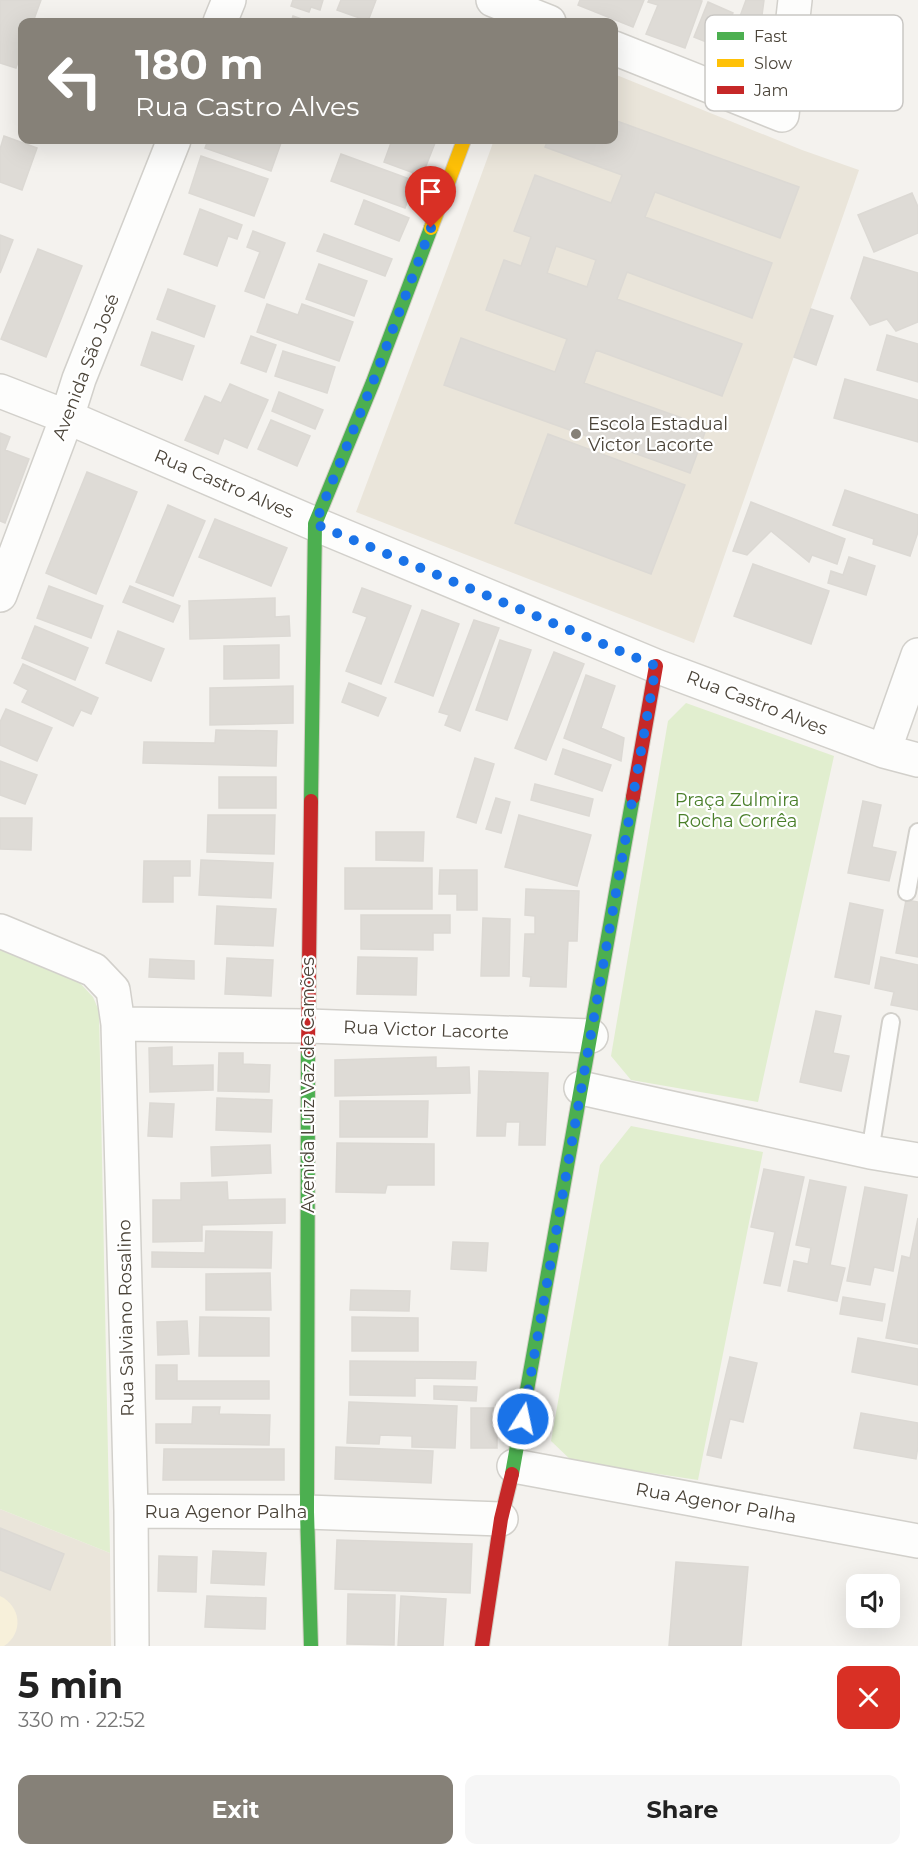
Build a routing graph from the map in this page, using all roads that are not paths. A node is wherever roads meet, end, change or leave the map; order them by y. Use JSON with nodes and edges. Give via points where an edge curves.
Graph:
{"nodes":[{"id":1,"x":229,"y":0,"type":"edge"},
{"id":2,"x":795,"y":0,"type":"edge"},
{"id":3,"x":507,"y":8,"type":"edge"},
{"id":4,"x":793,"y":15,"type":"edge"},
{"id":5,"x":222,"y":18,"type":"edge"},
{"id":6,"x":537,"y":18,"type":"edge"},
{"id":7,"x":618,"y":50,"type":"edge"},
{"id":8,"x":705,"y":84,"type":"edge"},
{"id":9,"x":172,"y":144,"type":"edge"},
{"id":10,"x":462,"y":144,"type":"edge"},
{"id":11,"x":0,"y":391,"type":"edge"},
{"id":12,"x":67,"y":417,"type":"junction"},
{"id":13,"x":315,"y":524,"type":"junction"},
{"id":14,"x":0,"y":595,"type":"edge"},
{"id":15,"x":918,"y":655,"type":"edge"},
{"id":16,"x":656,"y":666,"type":"junction"},
{"id":17,"x":884,"y":751,"type":"junction"},
{"id":18,"x":918,"y":760,"type":"edge"},
{"id":19,"x":918,"y":832,"type":"edge"},
{"id":20,"x":907,"y":892,"type":"dead end"},
{"id":21,"x":0,"y":931,"type":"edge"},
{"id":22,"x":891,"y":1022,"type":"dead end"},
{"id":23,"x":118,"y":1024,"type":"junction"},
{"id":24,"x":308,"y":1026,"type":"junction"},
{"id":25,"x":591,"y":1036,"type":"junction"},
{"id":26,"x":581,"y":1088,"type":"junction"},
{"id":27,"x":870,"y":1152,"type":"junction"},
{"id":28,"x":918,"y":1160,"type":"edge"},
{"id":29,"x":514,"y":1466,"type":"junction"},
{"id":30,"x":131,"y":1511,"type":"junction"},
{"id":31,"x":307,"y":1512,"type":"junction"},
{"id":32,"x":501,"y":1519,"type":"junction"},
{"id":33,"x":918,"y":1541,"type":"edge"},
{"id":34,"x":132,"y":1646,"type":"edge"},
{"id":35,"x":310,"y":1646,"type":"edge"},
{"id":36,"x":482,"y":1646,"type":"edge"}],
"edges":[{"from":1,"to":5,"type":"street"},
{"from":2,"to":4,"type":"street"},
{"from":3,"to":6,"type":"street"},
{"from":7,"to":8,"type":"street"},
{"from":9,"to":12,"type":"street","name":"Avenida São José"},
{"from":10,"to":13,"type":"street"},
{"from":11,"to":12,"type":"street","name":"Rua Castro Alves"},
{"from":12,"to":13,"type":"street","name":"Rua Castro Alves"},
{"from":12,"to":14,"type":"street","name":"Avenida São José"},
{"from":13,"to":16,"type":"street","name":"Rua Castro Alves"},
{"from":13,"to":24,"type":"street","name":"Avenida Luiz Vaz de Camões"},
{"from":15,"to":17,"type":"street"},
{"from":16,"to":17,"type":"street","name":"Rua Castro Alves"},
{"from":16,"to":25,"type":"street"},
{"from":17,"to":18,"type":"street","name":"Rua Castro Alves"},
{"from":19,"to":20,"type":"lane"},
{"from":21,"to":23,"type":"street","name":"Rua Salviano Rosalino","via":[[94,970],[113,990]]},
{"from":22,"to":27,"type":"lane"},
{"from":23,"to":24,"type":"street","name":"Rua Victor Lacorte"},
{"from":23,"to":30,"type":"street","name":"Rua Salviano Rosalino"},
{"from":24,"to":25,"type":"street","name":"Rua Victor Lacorte"},
{"from":24,"to":31,"type":"street","name":"Avenida Luiz Vaz de Camões"},
{"from":25,"to":26,"type":"street"},
{"from":26,"to":27,"type":"street"},
{"from":26,"to":29,"type":"street"},
{"from":27,"to":28,"type":"street"},
{"from":29,"to":32,"type":"street"},
{"from":29,"to":33,"type":"street","name":"Rua Agenor Palha"},
{"from":30,"to":31,"type":"street","name":"Rua Agenor Palha"},
{"from":30,"to":34,"type":"street","name":"Rua Salviano Rosalino"},
{"from":31,"to":32,"type":"street","name":"Rua Agenor Palha"},
{"from":31,"to":35,"type":"street","name":"Avenida Luiz Vaz de Camões"},
{"from":32,"to":36,"type":"street"}]}
